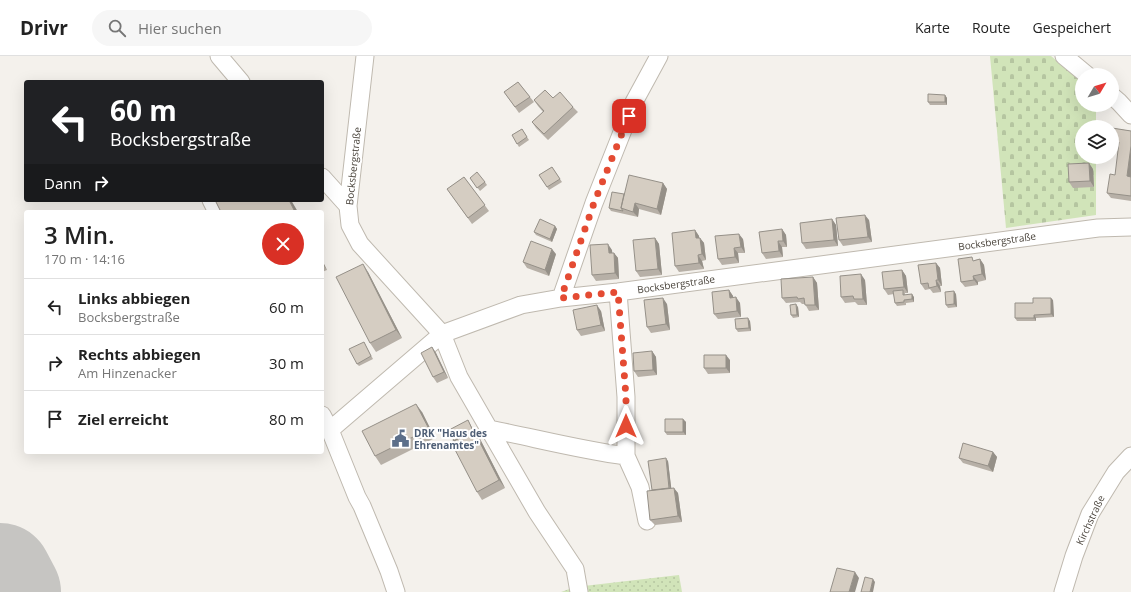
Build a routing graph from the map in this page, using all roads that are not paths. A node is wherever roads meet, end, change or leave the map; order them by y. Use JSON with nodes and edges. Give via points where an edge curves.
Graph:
{"nodes":[{"id":1,"x":219,"y":56,"type":"edge"},
{"id":2,"x":366,"y":56,"type":"edge"},
{"id":3,"x":659,"y":56,"type":"edge"},
{"id":4,"x":1064,"y":56,"type":"edge"},
{"id":5,"x":1079,"y":68,"type":"edge"},
{"id":6,"x":239,"y":80,"type":"edge"},
{"id":7,"x":1119,"y":102,"type":"edge"},
{"id":8,"x":1131,"y":115,"type":"edge"},
{"id":9,"x":324,"y":178,"type":"edge"},
{"id":10,"x":348,"y":206,"type":"junction"},
{"id":11,"x":1131,"y":227,"type":"edge"},
{"id":12,"x":618,"y":292,"type":"junction"},
{"id":13,"x":561,"y":298,"type":"junction"},
{"id":14,"x":442,"y":334,"type":"junction"},
{"id":15,"x":324,"y":419,"type":"edge"},
{"id":16,"x":489,"y":429,"type":"junction"},
{"id":17,"x":330,"y":430,"type":"junction"},
{"id":18,"x":626,"y":456,"type":"junction"},
{"id":19,"x":1131,"y":456,"type":"edge"},
{"id":20,"x":647,"y":521,"type":"dead end"},
{"id":21,"x":396,"y":592,"type":"edge"},
{"id":22,"x":579,"y":592,"type":"edge"},
{"id":23,"x":1063,"y":592,"type":"edge"}],
"edges":[{"from":1,"to":6,"type":"street"},
{"from":2,"to":10,"type":"street","name":"Bocksbergstraße"},
{"from":3,"to":13,"type":"street","via":[[632,109],[594,203]]},
{"from":4,"to":5,"type":"street"},
{"from":7,"to":8,"type":"street"},
{"from":9,"to":10,"type":"street"},
{"from":10,"to":14,"type":"street","name":"Bocksbergstraße","via":[[350,225],[360,244]]},
{"from":11,"to":12,"type":"street","name":"Bocksbergstraße","via":[[1090,229]]},
{"from":12,"to":13,"type":"street","name":"Bocksbergstraße"},
{"from":12,"to":18,"type":"street","via":[[626,397]]},
{"from":13,"to":14,"type":"street","name":"Bocksbergstraße","via":[[521,305]]},
{"from":14,"to":16,"type":"street","via":[[459,377]]},
{"from":14,"to":17,"type":"street"},
{"from":15,"to":17,"type":"street"},
{"from":16,"to":18,"type":"street","via":[[600,453]]},
{"from":16,"to":22,"type":"street","via":[[537,512],[575,569]]},
{"from":17,"to":21,"type":"street"},
{"from":18,"to":20,"type":"street","via":[[640,487]]},
{"from":19,"to":23,"type":"street","name":"Kirchstraße","via":[[1116,472],[1090,514]]}]}
